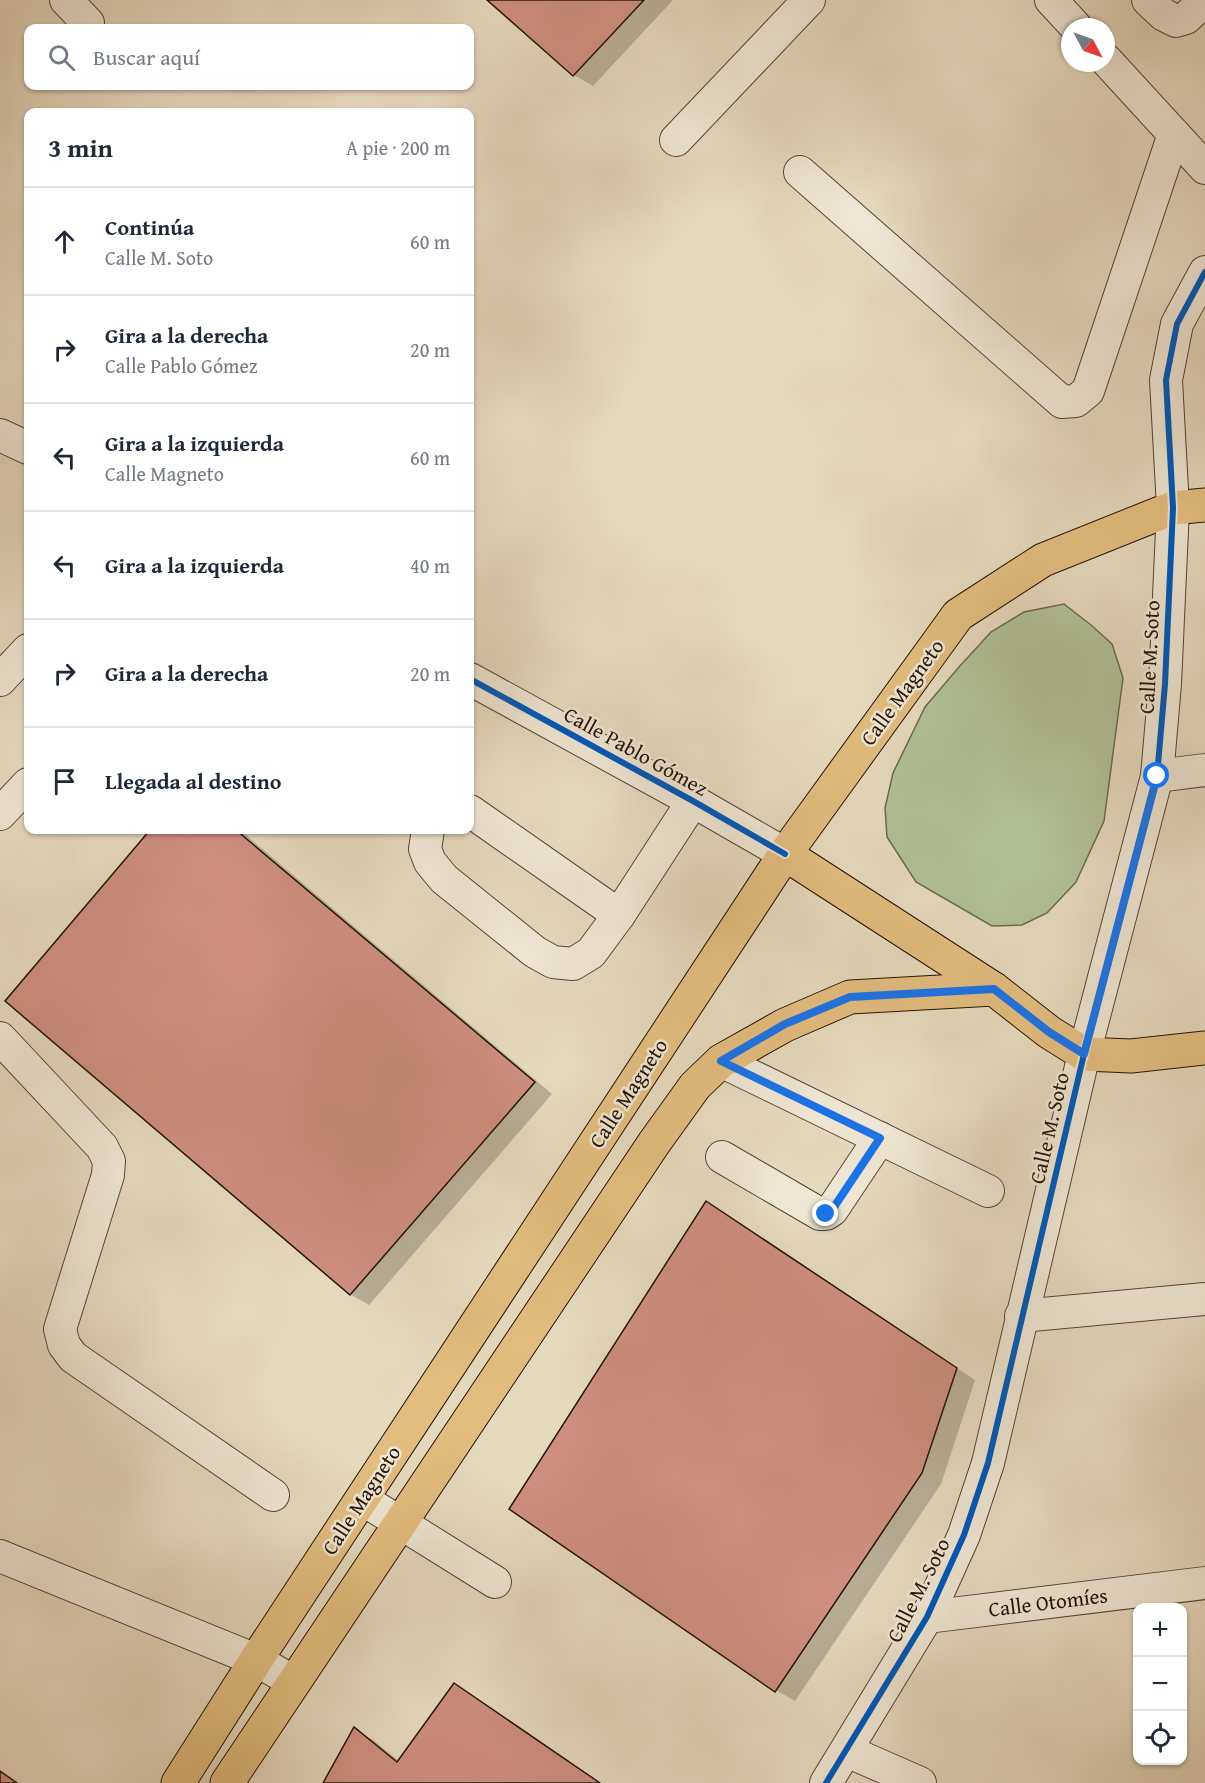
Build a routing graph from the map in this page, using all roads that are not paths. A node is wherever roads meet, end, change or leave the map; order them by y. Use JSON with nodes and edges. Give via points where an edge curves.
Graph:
{"nodes":[{"id":1,"x":66,"y":0,"type":"edge"},
{"id":2,"x":809,"y":0,"type":"edge"},
{"id":3,"x":1051,"y":0,"type":"edge"},
{"id":4,"x":1148,"y":0,"type":"edge"},
{"id":5,"x":1205,"y":0,"type":"edge"},
{"id":6,"x":1068,"y":18,"type":"edge"},
{"id":7,"x":88,"y":23,"type":"dead end"},
{"id":8,"x":1115,"y":70,"type":"edge"},
{"id":9,"x":1174,"y":134,"type":"junction"},
{"id":10,"x":676,"y":140,"type":"dead end"},
{"id":11,"x":1205,"y":168,"type":"edge"},
{"id":12,"x":800,"y":172,"type":"dead end"},
{"id":13,"x":1205,"y":272,"type":"edge"},
{"id":14,"x":0,"y":435,"type":"edge"},
{"id":15,"x":24,"y":446,"type":"edge"},
{"id":16,"x":1189,"y":506,"type":"edge"},
{"id":17,"x":24,"y":654,"type":"edge"},
{"id":18,"x":0,"y":680,"type":"edge"},
{"id":19,"x":474,"y":681,"type":"edge"},
{"id":20,"x":1205,"y":770,"type":"edge"},
{"id":21,"x":1157,"y":776,"type":"junction"},
{"id":22,"x":24,"y":788,"type":"edge"},
{"id":23,"x":693,"y":801,"type":"junction"},
{"id":24,"x":0,"y":814,"type":"edge"},
{"id":25,"x":474,"y":814,"type":"edge"},
{"id":26,"x":427,"y":834,"type":"edge"},
{"id":27,"x":785,"y":854,"type":"junction"},
{"id":28,"x":619,"y":915,"type":"junction"},
{"id":29,"x":994,"y":989,"type":"junction"},
{"id":30,"x":0,"y":1038,"type":"edge"},
{"id":31,"x":1205,"y":1048,"type":"edge"},
{"id":32,"x":1084,"y":1054,"type":"junction"},
{"id":33,"x":721,"y":1061,"type":"junction"},
{"id":34,"x":880,"y":1138,"type":"junction"},
{"id":35,"x":722,"y":1157,"type":"dead end"},
{"id":36,"x":988,"y":1191,"type":"dead end"},
{"id":37,"x":1205,"y":1299,"type":"edge"},
{"id":38,"x":1021,"y":1316,"type":"junction"},
{"id":39,"x":273,"y":1495,"type":"dead end"},
{"id":40,"x":362,"y":1499,"type":"junction"},
{"id":41,"x":400,"y":1524,"type":"junction"},
{"id":42,"x":0,"y":1556,"type":"edge"},
{"id":43,"x":495,"y":1582,"type":"dead end"},
{"id":44,"x":1205,"y":1582,"type":"edge"},
{"id":45,"x":927,"y":1617,"type":"junction"},
{"id":46,"x":256,"y":1660,"type":"junction"},
{"id":47,"x":294,"y":1682,"type":"junction"},
{"id":48,"x":847,"y":1751,"type":"junction"},
{"id":49,"x":178,"y":1783,"type":"edge"},
{"id":50,"x":227,"y":1783,"type":"edge"},
{"id":51,"x":826,"y":1783,"type":"edge"},
{"id":52,"x":920,"y":1783,"type":"edge"}],
"edges":[{"from":1,"to":7,"type":"street"},
{"from":2,"to":10,"type":"street"},
{"from":3,"to":6,"type":"street"},
{"from":4,"to":5,"type":"street","via":[[1176,21]]},
{"from":8,"to":9,"type":"street"},
{"from":9,"to":11,"type":"street"},
{"from":9,"to":12,"type":"street","via":[[1088,392],[1076,401],[1062,402]]},
{"from":13,"to":16,"type":"street","name":"Calle M. Soto","via":[[1178,324],[1166,380]]},
{"from":14,"to":15,"type":"street"},
{"from":16,"to":21,"type":"street","name":"Calle M. Soto"},
{"from":16,"to":27,"type":"main road","name":"Calle Magneto","via":[[1043,560],[958,615]]},
{"from":17,"to":18,"type":"street"},
{"from":19,"to":23,"type":"street","name":"Calle Pablo Gómez"},
{"from":20,"to":21,"type":"street"},
{"from":21,"to":32,"type":"street","name":"Calle M. Soto"},
{"from":22,"to":24,"type":"street"},
{"from":23,"to":27,"type":"street","name":"Calle Pablo Gómez"},
{"from":23,"to":28,"type":"street"},
{"from":25,"to":28,"type":"street"},
{"from":26,"to":28,"type":"street","via":[[425,849],[444,879],[553,962],[573,964],[591,953]]},
{"from":27,"to":29,"type":"main road","name":"Calle Pablo Gómez"},
{"from":27,"to":40,"type":"main road","name":"Calle Magneto"},
{"from":29,"to":32,"type":"main road","name":"Calle Pablo Gómez"},
{"from":29,"to":33,"type":"main road","via":[[850,997],[785,1024]]},
{"from":30,"to":39,"type":"street","via":[[102,1147],[109,1161],[60,1329],[64,1345],[73,1357]]},
{"from":31,"to":32,"type":"main road","via":[[1131,1056]]},
{"from":32,"to":38,"type":"street","name":"Calle M. Soto"},
{"from":33,"to":34,"type":"street"},
{"from":33,"to":41,"type":"main road","via":[[695,1086],[654,1143]]},
{"from":34,"to":35,"type":"street","via":[[826,1214]]},
{"from":34,"to":36,"type":"street"},
{"from":37,"to":38,"type":"street"},
{"from":38,"to":45,"type":"street","name":"Calle M. Soto","via":[[988,1462],[964,1535]]},
{"from":40,"to":41,"type":"street"},
{"from":40,"to":46,"type":"main road","name":"Calle Magneto"},
{"from":41,"to":43,"type":"street"},
{"from":41,"to":47,"type":"main road"},
{"from":42,"to":46,"type":"street"},
{"from":44,"to":45,"type":"street","name":"Calle Otomíes"},
{"from":45,"to":48,"type":"street","name":"Calle M. Soto"},
{"from":46,"to":47,"type":"street"},
{"from":46,"to":49,"type":"main road","name":"Calle Magneto"},
{"from":47,"to":50,"type":"main road"},
{"from":48,"to":51,"type":"street","name":"Calle M. Soto"},
{"from":48,"to":52,"type":"street"}]}
